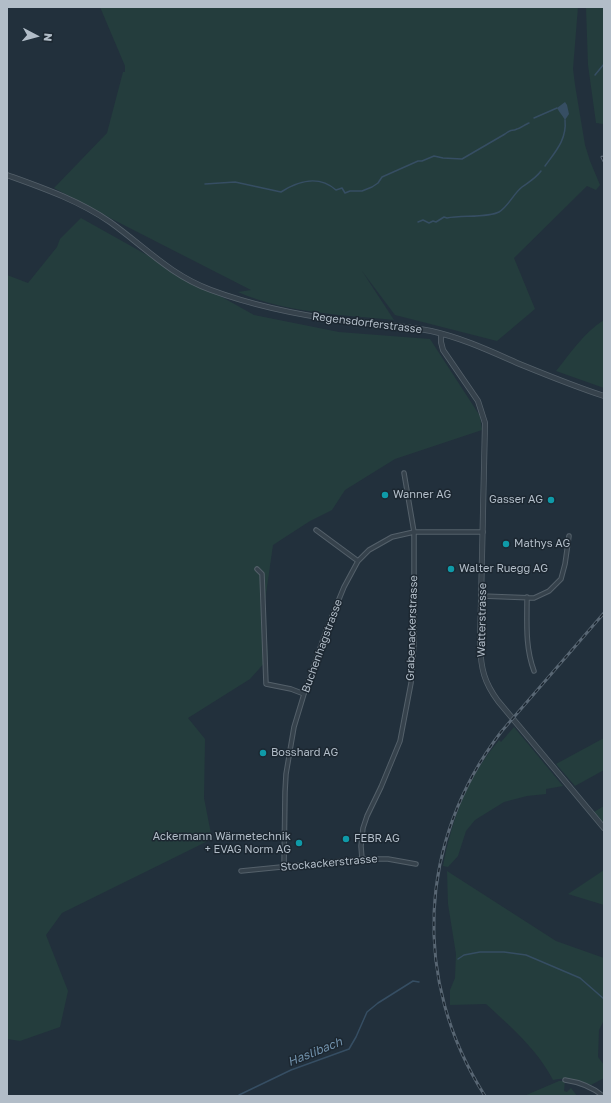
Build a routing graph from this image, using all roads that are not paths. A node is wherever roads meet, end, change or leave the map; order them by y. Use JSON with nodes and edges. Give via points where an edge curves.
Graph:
{"nodes":[{"id":1,"x":7,"y":175,"type":"edge"},
{"id":2,"x":441,"y":334,"type":"junction"},
{"id":3,"x":604,"y":396,"type":"edge"},
{"id":4,"x":404,"y":473,"type":"dead end"},
{"id":5,"x":316,"y":530,"type":"dead end"},
{"id":6,"x":414,"y":532,"type":"junction"},
{"id":7,"x":483,"y":532,"type":"junction"},
{"id":8,"x":569,"y":536,"type":"dead end"},
{"id":9,"x":358,"y":561,"type":"junction"},
{"id":10,"x":258,"y":569,"type":"dead end"},
{"id":11,"x":482,"y":596,"type":"junction"},
{"id":12,"x":527,"y":597,"type":"junction"},
{"id":13,"x":534,"y":671,"type":"dead end"},
{"id":14,"x":304,"y":694,"type":"junction"},
{"id":15,"x":604,"y":828,"type":"edge"},
{"id":16,"x":362,"y":859,"type":"junction"},
{"id":17,"x":416,"y":864,"type":"dead end"},
{"id":18,"x":284,"y":867,"type":"junction"},
{"id":19,"x":241,"y":871,"type":"dead end"},
{"id":20,"x":565,"y":1080,"type":"dead end"},
{"id":21,"x":603,"y":1096,"type":"edge"}],
"edges":[{"from":1,"to":2,"type":"street","name":"Regensdorferstrasse","via":[[82,204],[111,222],[175,273],[226,296],[321,318],[402,326]]},
{"from":2,"to":3,"type":"street","name":"Regensdorferstrasse","via":[[471,343]]},
{"from":2,"to":7,"type":"street","name":"Watterstrasse","via":[[443,350],[478,401],[483,415]]},
{"from":4,"to":6,"type":"street","name":"Grabenackerstrasse"},
{"from":5,"to":9,"type":"street"},
{"from":6,"to":7,"type":"street","name":"Buchenhagstrasse"},
{"from":6,"to":9,"type":"street","name":"Buchenhagstrasse","via":[[392,537],[369,550]]},
{"from":6,"to":16,"type":"street","name":"Grabenackerstrasse","via":[[414,644],[411,684],[400,741],[363,828]]},
{"from":7,"to":11,"type":"street","name":"Watterstrasse"},
{"from":8,"to":12,"type":"street","via":[[566,564],[561,579],[549,591],[534,598]]},
{"from":9,"to":14,"type":"street","name":"Buchenhagstrasse","via":[[338,602]]},
{"from":10,"to":14,"type":"street","via":[[262,574],[266,684]]},
{"from":11,"to":12,"type":"street"},
{"from":11,"to":15,"type":"street","name":"Watterstrasse","via":[[481,656],[488,686]]},
{"from":12,"to":13,"type":"street","via":[[527,643],[529,660]]},
{"from":14,"to":18,"type":"street","name":"Buchenhagstrasse","via":[[294,727],[286,774]]},
{"from":16,"to":17,"type":"street","name":"Stockackerstrasse","via":[[388,859]]},
{"from":16,"to":18,"type":"street","name":"Stockackerstrasse"},
{"from":18,"to":19,"type":"street","name":"Stockackerstrasse"},
{"from":20,"to":21,"type":"street","via":[[583,1084]]}]}
